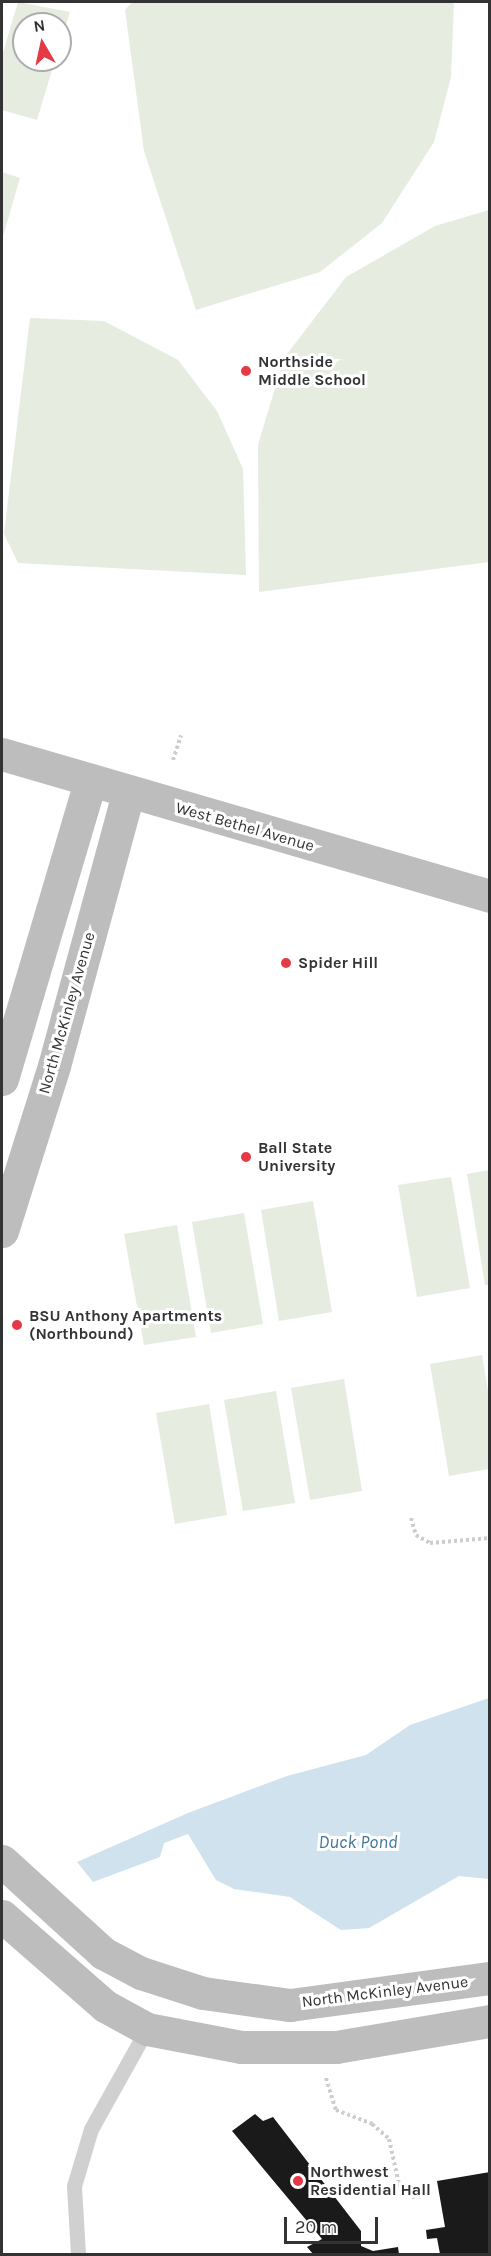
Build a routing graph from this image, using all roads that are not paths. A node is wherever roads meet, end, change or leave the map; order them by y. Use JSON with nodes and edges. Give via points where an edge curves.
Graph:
{"nodes":[{"id":1,"x":2,"y":754,"type":"edge"},
{"id":2,"x":90,"y":781,"type":"junction"},
{"id":3,"x":128,"y":793,"type":"junction"},
{"id":4,"x":489,"y":896,"type":"edge"},
{"id":5,"x":2,"y":1079,"type":"edge"},
{"id":6,"x":2,"y":1231,"type":"edge"},
{"id":7,"x":2,"y":1861,"type":"edge"},
{"id":8,"x":2,"y":1916,"type":"edge"},
{"id":9,"x":489,"y":1978,"type":"edge"},
{"id":10,"x":489,"y":2021,"type":"edge"},
{"id":11,"x":147,"y":2029,"type":"junction"},
{"id":12,"x":78,"y":2254,"type":"edge"}],
"edges":[{"from":1,"to":2,"type":"main road","name":"West Bethel Avenue"},
{"from":2,"to":3,"type":"main road","name":"West Bethel Avenue"},
{"from":2,"to":5,"type":"main road"},
{"from":3,"to":4,"type":"main road","name":"West Bethel Avenue"},
{"from":3,"to":6,"type":"main road","name":"North McKinley Avenue","via":[[54,1066]]},
{"from":7,"to":9,"type":"main road","name":"North McKinley Avenue","via":[[102,1953],[141,1973],[203,1994],[290,2005]]},
{"from":8,"to":11,"type":"main road","via":[[79,1984]]},
{"from":10,"to":11,"type":"main road","via":[[336,2047],[241,2047]]},
{"from":11,"to":12,"type":"lane","via":[[91,2129],[74,2186]]}]}
